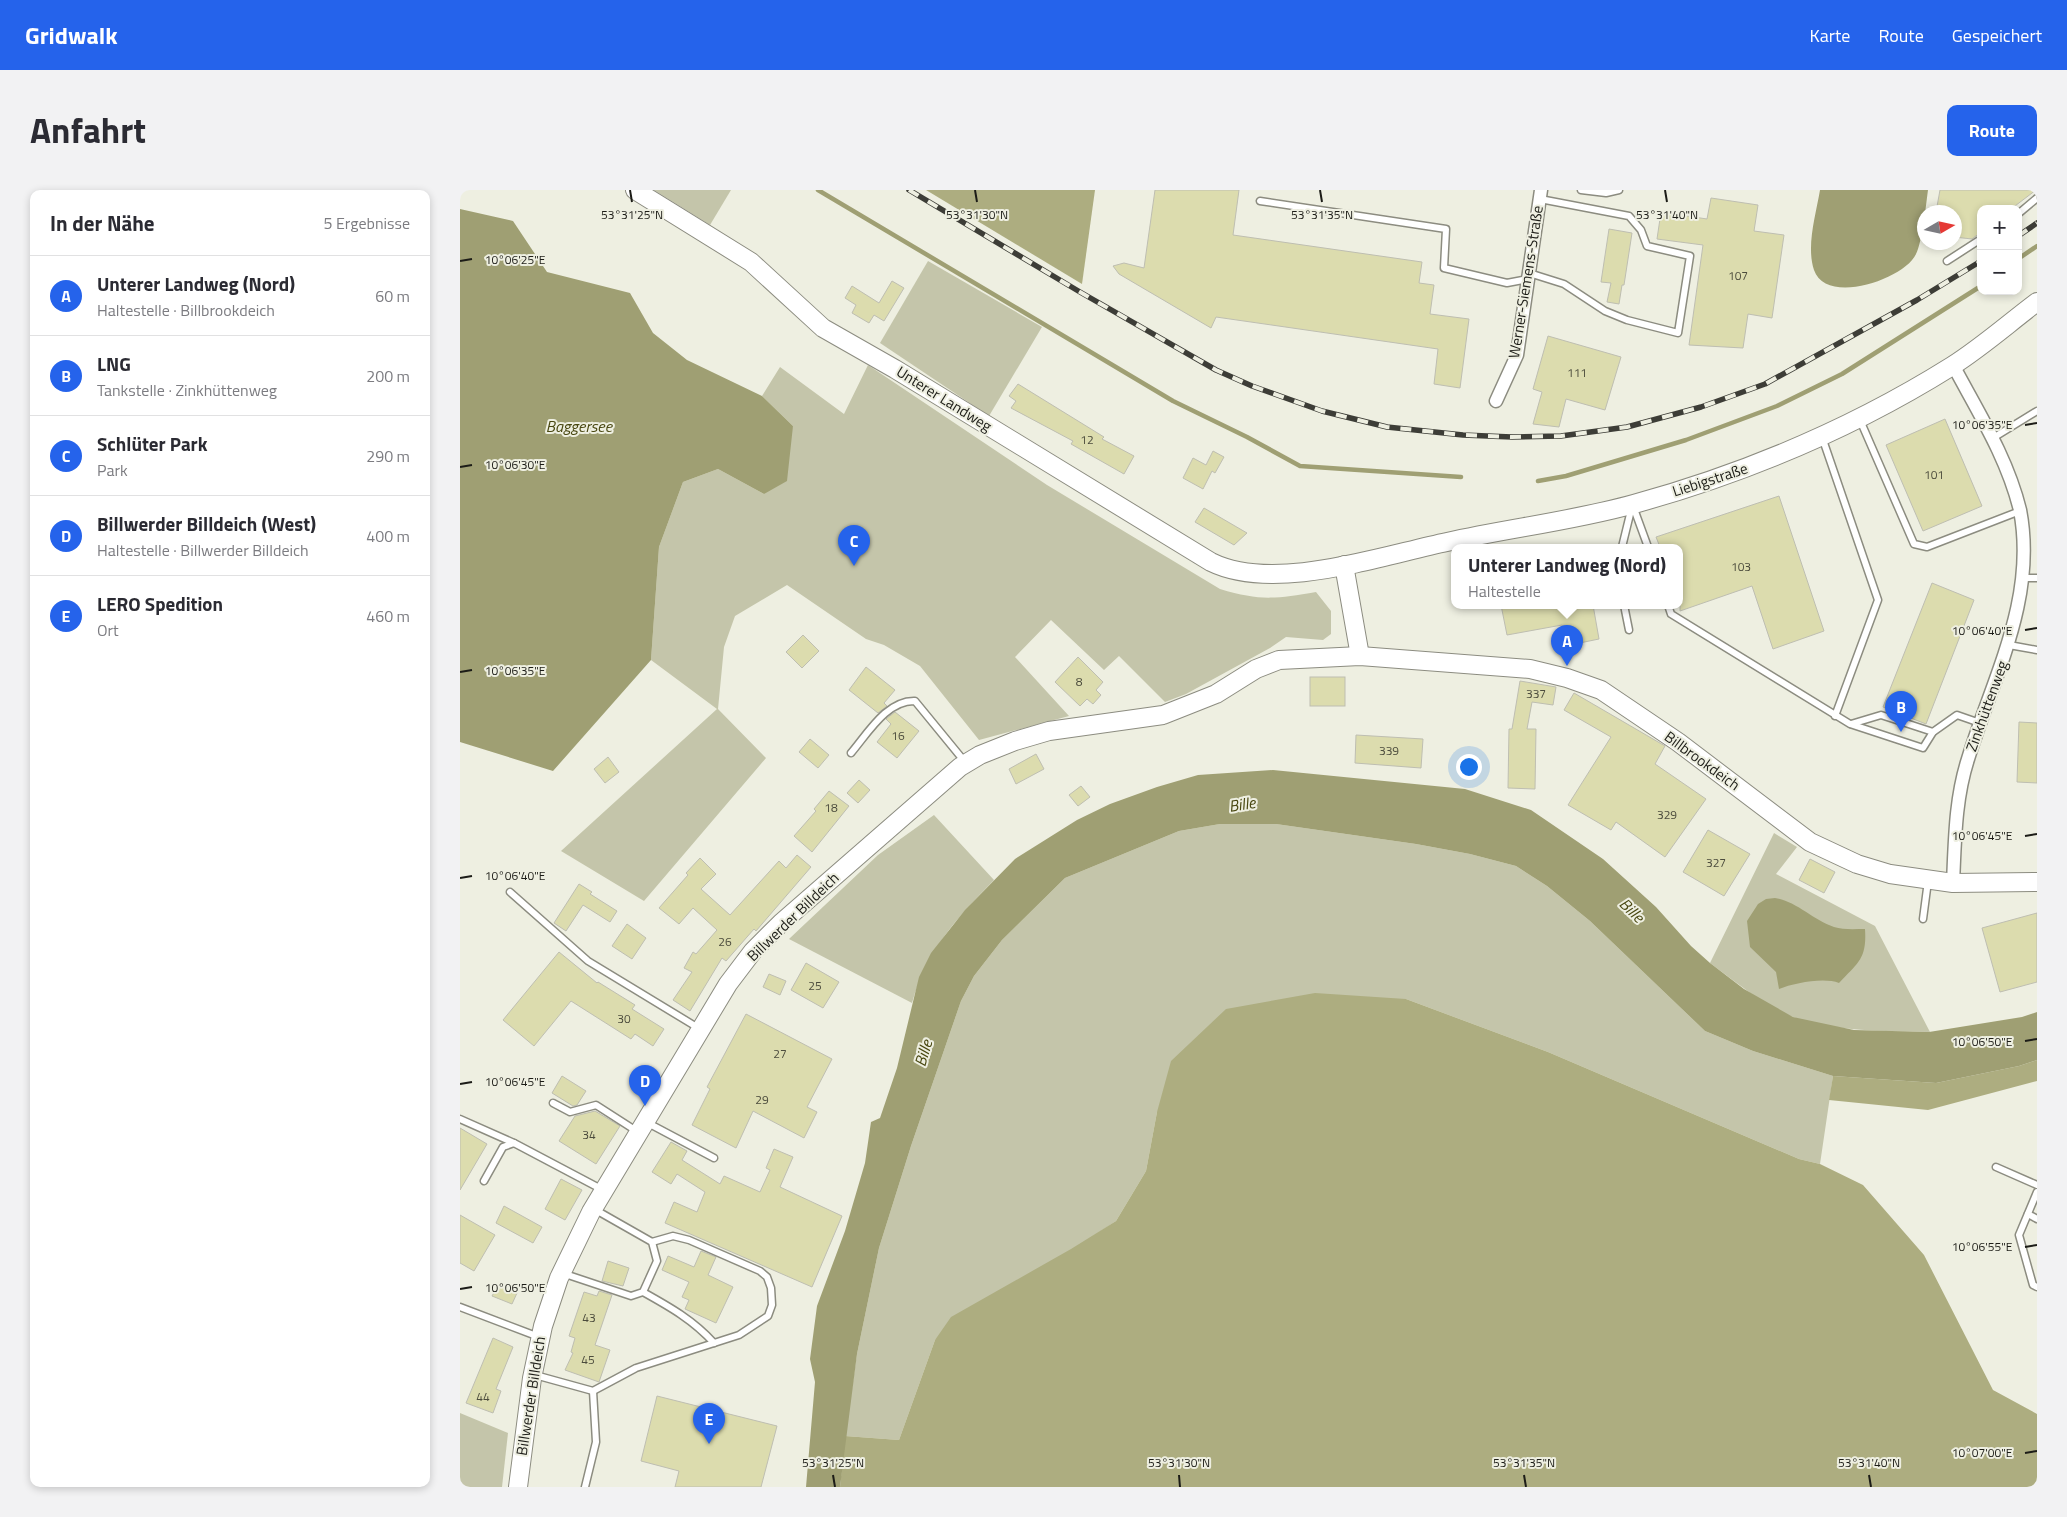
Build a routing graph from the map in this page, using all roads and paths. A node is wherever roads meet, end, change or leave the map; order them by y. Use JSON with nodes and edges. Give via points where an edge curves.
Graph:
{"nodes":[{"id":1,"x":635,"y":190,"type":"edge"},
{"id":2,"x":1581,"y":190,"type":"edge"},
{"id":3,"x":1619,"y":190,"type":"edge"},
{"id":4,"x":1540,"y":194,"type":"edge"},
{"id":5,"x":2037,"y":198,"type":"edge"},
{"id":6,"x":1260,"y":201,"type":"dead end"},
{"id":7,"x":2022,"y":211,"type":"edge"},
{"id":8,"x":1977,"y":242,"type":"edge"},
{"id":9,"x":1947,"y":261,"type":"dead end"},
{"id":10,"x":1528,"y":276,"type":"junction"},
{"id":11,"x":2037,"y":302,"type":"edge"},
{"id":12,"x":1953,"y":365,"type":"junction"},
{"id":13,"x":1496,"y":401,"type":"dead end"},
{"id":14,"x":2037,"y":412,"type":"edge"},
{"id":15,"x":1860,"y":418,"type":"junction"},
{"id":16,"x":1822,"y":437,"type":"junction"},
{"id":17,"x":1993,"y":438,"type":"junction"},
{"id":18,"x":1633,"y":504,"type":"junction"},
{"id":19,"x":2020,"y":511,"type":"junction"},
{"id":20,"x":1623,"y":544,"type":"edge"},
{"id":21,"x":1647,"y":544,"type":"edge"},
{"id":22,"x":1344,"y":565,"type":"junction"},
{"id":23,"x":1270,"y":574,"type":"joint"},
{"id":24,"x":2031,"y":578,"type":"edge"},
{"id":25,"x":1625,"y":609,"type":"edge"},
{"id":26,"x":1669,"y":609,"type":"edge"},
{"id":27,"x":1629,"y":630,"type":"dead end"},
{"id":28,"x":2010,"y":645,"type":"junction"},
{"id":29,"x":2037,"y":650,"type":"edge"},
{"id":30,"x":1360,"y":656,"type":"junction"},
{"id":31,"x":1835,"y":716,"type":"junction"},
{"id":32,"x":1980,"y":723,"type":"junction"},
{"id":33,"x":1850,"y":724,"type":"junction"},
{"id":34,"x":1933,"y":732,"type":"junction"},
{"id":35,"x":851,"y":752,"type":"dead end"},
{"id":36,"x":966,"y":763,"type":"junction"},
{"id":37,"x":1928,"y":880,"type":"junction"},
{"id":38,"x":2037,"y":882,"type":"edge"},
{"id":39,"x":1953,"y":883,"type":"junction"},
{"id":40,"x":510,"y":892,"type":"dead end"},
{"id":41,"x":1923,"y":919,"type":"dead end"},
{"id":42,"x":701,"y":1029,"type":"junction"},
{"id":43,"x":553,"y":1103,"type":"dead end"},
{"id":44,"x":460,"y":1119,"type":"edge"},
{"id":45,"x":642,"y":1127,"type":"junction"},
{"id":46,"x":514,"y":1144,"type":"junction"},
{"id":47,"x":714,"y":1158,"type":"dead end"},
{"id":48,"x":1996,"y":1167,"type":"dead end"},
{"id":49,"x":484,"y":1181,"type":"dead end"},
{"id":50,"x":2037,"y":1184,"type":"edge"},
{"id":51,"x":604,"y":1190,"type":"junction"},
{"id":52,"x":2037,"y":1192,"type":"edge"},
{"id":53,"x":593,"y":1208,"type":"junction"},
{"id":54,"x":2028,"y":1214,"type":"junction"},
{"id":55,"x":2037,"y":1219,"type":"edge"},
{"id":56,"x":652,"y":1242,"type":"junction"},
{"id":57,"x":561,"y":1273,"type":"junction"},
{"id":58,"x":2037,"y":1287,"type":"edge"},
{"id":59,"x":643,"y":1292,"type":"junction"},
{"id":60,"x":460,"y":1307,"type":"edge"},
{"id":61,"x":540,"y":1337,"type":"junction"},
{"id":62,"x":714,"y":1343,"type":"junction"},
{"id":63,"x":532,"y":1374,"type":"junction"},
{"id":64,"x":593,"y":1391,"type":"junction"},
{"id":65,"x":518,"y":1487,"type":"edge"},
{"id":66,"x":585,"y":1487,"type":"edge"}],
"edges":[{"from":1,"to":23,"type":"street","name":"Unterer Landweg","via":[[751,262],[823,328],[1211,562],[1234,570]]},
{"from":2,"to":3,"type":"lane","via":[[1606,193]]},
{"from":4,"to":10,"type":"street","name":"Werner-Siemens-Straße"},
{"from":4,"to":10,"type":"lane","via":[[1629,216],[1641,230],[1647,246],[1690,256],[1678,333],[1627,320],[1564,284]]},
{"from":5,"to":7,"type":"lane"},
{"from":6,"to":10,"type":"lane","via":[[1446,230],[1444,268],[1507,282]]},
{"from":8,"to":9,"type":"lane"},
{"from":10,"to":13,"type":"street","name":"Werner-Siemens-Straße","via":[[1517,355]]},
{"from":11,"to":12,"type":"street","name":"Liebigstraße"},
{"from":12,"to":15,"type":"street","name":"Liebigstraße"},
{"from":12,"to":17,"type":"street","name":"Zinkhüttenweg"},
{"from":14,"to":17,"type":"lane"},
{"from":15,"to":16,"type":"street","name":"Liebigstraße"},
{"from":15,"to":19,"type":"lane","via":[[1914,544],[1927,547]]},
{"from":16,"to":18,"type":"street","name":"Liebigstraße","via":[[1758,465]]},
{"from":16,"to":31,"type":"lane","via":[[1878,600]]},
{"from":17,"to":19,"type":"street","name":"Zinkhüttenweg","via":[[2008,470]]},
{"from":18,"to":20,"type":"lane"},
{"from":18,"to":21,"type":"lane"},
{"from":18,"to":22,"type":"street","name":"Liebigstraße"},
{"from":19,"to":24,"type":"street","name":"Zinkhüttenweg"},
{"from":22,"to":23,"type":"street","name":"Liebigstraße"},
{"from":22,"to":30,"type":"street"},
{"from":24,"to":28,"type":"street","name":"Zinkhüttenweg"},
{"from":25,"to":27,"type":"lane"},
{"from":26,"to":31,"type":"lane","via":[[1671,614]]},
{"from":28,"to":29,"type":"lane"},
{"from":28,"to":32,"type":"street","name":"Zinkhüttenweg"},
{"from":30,"to":36,"type":"street","name":"Billwerder Billdeich","via":[[1279,660],[1256,669],[1216,694],[1162,715],[1049,731],[1015,741]]},
{"from":30,"to":37,"type":"street","name":"Billbrookdeich","via":[[1530,669],[1601,690],[1678,742],[1810,842],[1856,864]]},
{"from":31,"to":33,"type":"lane"},
{"from":32,"to":34,"type":"lane","via":[[1957,715]]},
{"from":32,"to":39,"type":"street","name":"Zinkhüttenweg","via":[[1960,791]]},
{"from":33,"to":34,"type":"lane","via":[[1881,716]]},
{"from":33,"to":34,"type":"lane","via":[[1923,748]]},
{"from":35,"to":36,"type":"lane","via":[[894,706],[915,701]]},
{"from":36,"to":42,"type":"street","name":"Billwerder Billdeich","via":[[753,951]]},
{"from":37,"to":39,"type":"street","name":"Billbrookdeich"},
{"from":37,"to":41,"type":"lane"},
{"from":38,"to":39,"type":"street","name":"Billbrookdeich"},
{"from":40,"to":42,"type":"lane","via":[[588,962]]},
{"from":42,"to":45,"type":"street","name":"Billwerder Billdeich"},
{"from":43,"to":45,"type":"lane","via":[[570,1112],[596,1105]]},
{"from":44,"to":46,"type":"lane"},
{"from":45,"to":47,"type":"lane"},
{"from":45,"to":51,"type":"street","name":"Billwerder Billdeich"},
{"from":46,"to":49,"type":"lane","via":[[503,1147]]},
{"from":46,"to":51,"type":"lane"},
{"from":48,"to":50,"type":"lane"},
{"from":51,"to":53,"type":"street","name":"Billwerder Billdeich"},
{"from":52,"to":54,"type":"lane"},
{"from":53,"to":56,"type":"lane"},
{"from":53,"to":57,"type":"street","name":"Billwerder Billdeich"},
{"from":54,"to":55,"type":"lane"},
{"from":54,"to":58,"type":"lane","via":[[2019,1235],[2033,1286]]},
{"from":56,"to":59,"type":"lane","via":[[657,1261]]},
{"from":56,"to":62,"type":"lane","via":[[673,1236],[689,1240],[760,1271],[767,1278],[772,1305],[768,1316],[739,1335]]},
{"from":57,"to":59,"type":"lane","via":[[631,1296]]},
{"from":57,"to":61,"type":"street","name":"Billwerder Billdeich"},
{"from":59,"to":62,"type":"lane","via":[[684,1315]]},
{"from":60,"to":61,"type":"lane"},
{"from":61,"to":63,"type":"street","name":"Billwerder Billdeich"},
{"from":62,"to":64,"type":"lane","via":[[636,1368]]},
{"from":63,"to":64,"type":"lane"},
{"from":63,"to":65,"type":"street","name":"Billwerder Billdeich"},
{"from":64,"to":66,"type":"lane","via":[[596,1442]]}]}
